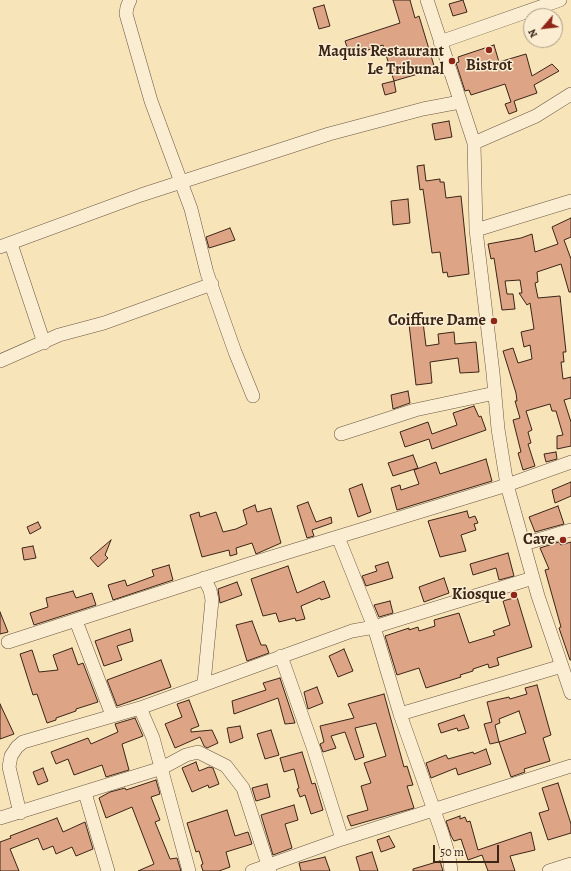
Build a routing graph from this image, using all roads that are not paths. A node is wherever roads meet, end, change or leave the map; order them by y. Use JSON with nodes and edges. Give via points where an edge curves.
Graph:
{"nodes":[{"id":1,"x":130,"y":0,"type":"edge"},
{"id":2,"x":427,"y":0,"type":"edge"},
{"id":3,"x":560,"y":0,"type":"edge"},
{"id":4,"x":440,"y":42,"type":"junction"},
{"id":5,"x":571,"y":94,"type":"edge"},
{"id":6,"x":460,"y":102,"type":"junction"},
{"id":7,"x":474,"y":143,"type":"junction"},
{"id":8,"x":181,"y":182,"type":"junction"},
{"id":9,"x":571,"y":201,"type":"edge"},
{"id":10,"x":476,"y":230,"type":"junction"},
{"id":11,"x":6,"y":246,"type":"edge"},
{"id":12,"x":212,"y":284,"type":"junction"},
{"id":13,"x":44,"y":342,"type":"junction"},
{"id":14,"x":0,"y":361,"type":"edge"},
{"id":15,"x":495,"y":393,"type":"junction"},
{"id":16,"x":253,"y":396,"type":"dead end"},
{"id":17,"x":341,"y":434,"type":"dead end"},
{"id":18,"x":571,"y":462,"type":"edge"},
{"id":19,"x":507,"y":485,"type":"junction"},
{"id":20,"x":571,"y":530,"type":"edge"},
{"id":21,"x":338,"y":537,"type":"junction"},
{"id":22,"x":524,"y":544,"type":"junction"},
{"id":23,"x":204,"y":578,"type":"junction"},
{"id":24,"x":533,"y":578,"type":"junction"},
{"id":25,"x":76,"y":621,"type":"junction"},
{"id":26,"x":374,"y":627,"type":"junction"},
{"id":27,"x":8,"y":642,"type":"dead end"},
{"id":28,"x":281,"y":656,"type":"junction"},
{"id":29,"x":562,"y":666,"type":"junction"},
{"id":30,"x":204,"y":683,"type":"junction"},
{"id":31,"x":571,"y":693,"type":"edge"},
{"id":32,"x":140,"y":708,"type":"junction"},
{"id":33,"x":400,"y":714,"type":"junction"},
{"id":34,"x":112,"y":715,"type":"junction"},
{"id":35,"x":4,"y":764,"type":"edge"},
{"id":36,"x":571,"y":766,"type":"edge"},
{"id":37,"x":162,"y":768,"type":"junction"},
{"id":38,"x":85,"y":793,"type":"junction"},
{"id":39,"x":433,"y":810,"type":"junction"},
{"id":40,"x":20,"y":813,"type":"junction"},
{"id":41,"x":0,"y":818,"type":"edge"},
{"id":42,"x":342,"y":839,"type":"junction"},
{"id":43,"x":571,"y":864,"type":"edge"},
{"id":44,"x":269,"y":868,"type":"edge"},
{"id":45,"x":108,"y":871,"type":"edge"},
{"id":46,"x":189,"y":871,"type":"edge"},
{"id":47,"x":252,"y":871,"type":"edge"},
{"id":48,"x":451,"y":871,"type":"edge"},
{"id":49,"x":549,"y":871,"type":"edge"}],
"edges":[{"from":1,"to":8,"type":"street","via":[[126,14],[130,31],[151,101]]},
{"from":2,"to":4,"type":"street"},
{"from":3,"to":4,"type":"street"},
{"from":4,"to":6,"type":"street"},
{"from":5,"to":7,"type":"street","via":[[536,116]]},
{"from":6,"to":7,"type":"street"},
{"from":6,"to":8,"type":"street","via":[[329,134]]},
{"from":7,"to":10,"type":"street"},
{"from":8,"to":11,"type":"street"},
{"from":8,"to":12,"type":"street","via":[[192,209]]},
{"from":9,"to":10,"type":"street"},
{"from":10,"to":15,"type":"street"},
{"from":11,"to":13,"type":"street"},
{"from":12,"to":13,"type":"street"},
{"from":12,"to":16,"type":"street"},
{"from":13,"to":14,"type":"street"},
{"from":15,"to":17,"type":"street","via":[[415,410]]},
{"from":15,"to":19,"type":"street"},
{"from":18,"to":19,"type":"street"},
{"from":19,"to":21,"type":"street"},
{"from":19,"to":22,"type":"street"},
{"from":20,"to":22,"type":"street"},
{"from":21,"to":23,"type":"street"},
{"from":21,"to":26,"type":"street"},
{"from":22,"to":24,"type":"street"},
{"from":23,"to":25,"type":"street"},
{"from":23,"to":30,"type":"street","via":[[212,600]]},
{"from":24,"to":26,"type":"street"},
{"from":24,"to":29,"type":"street"},
{"from":25,"to":27,"type":"street"},
{"from":25,"to":34,"type":"street"},
{"from":26,"to":28,"type":"street","via":[[352,631]]},
{"from":26,"to":33,"type":"street"},
{"from":28,"to":30,"type":"street"},
{"from":28,"to":42,"type":"street"},
{"from":29,"to":31,"type":"street"},
{"from":29,"to":33,"type":"street"},
{"from":30,"to":32,"type":"street"},
{"from":32,"to":34,"type":"street"},
{"from":32,"to":37,"type":"street","via":[[154,738]]},
{"from":33,"to":39,"type":"street"},
{"from":34,"to":35,"type":"street","via":[[23,742]]},
{"from":35,"to":40,"type":"street"},
{"from":36,"to":39,"type":"street"},
{"from":37,"to":38,"type":"street"},
{"from":37,"to":44,"type":"street","via":[[186,755],[198,752],[226,766],[243,788]]},
{"from":37,"to":46,"type":"street"},
{"from":38,"to":40,"type":"street"},
{"from":38,"to":45,"type":"street"},
{"from":39,"to":42,"type":"street"},
{"from":39,"to":48,"type":"street","via":[[449,856]]},
{"from":40,"to":41,"type":"street"},
{"from":42,"to":44,"type":"street"},
{"from":43,"to":49,"type":"street"},
{"from":44,"to":47,"type":"street"}]}
